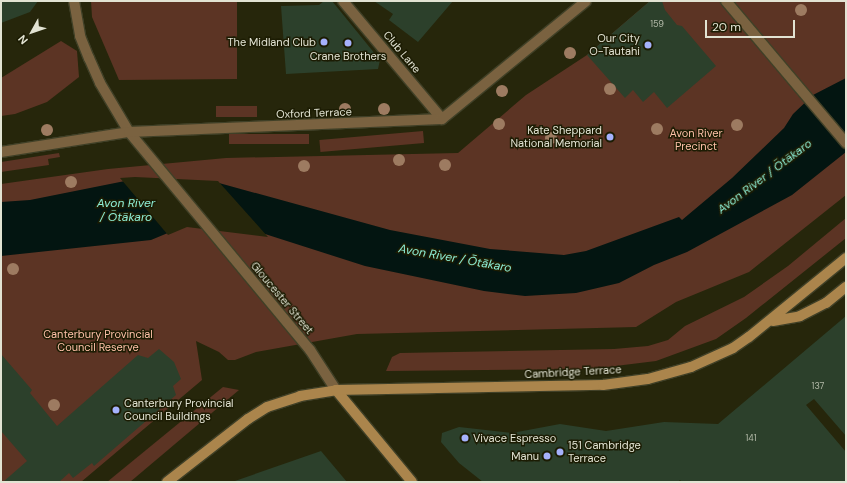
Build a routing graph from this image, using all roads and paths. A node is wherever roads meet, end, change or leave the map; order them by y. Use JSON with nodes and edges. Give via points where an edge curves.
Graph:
{"nodes":[{"id":1,"x":74,"y":1,"type":"edge"},
{"id":2,"x":343,"y":1,"type":"edge"},
{"id":3,"x":586,"y":1,"type":"edge"},
{"id":4,"x":726,"y":1,"type":"edge"},
{"id":5,"x":442,"y":119,"type":"junction"},
{"id":6,"x":129,"y":132,"type":"junction"},
{"id":7,"x":846,"y":143,"type":"edge"},
{"id":8,"x":1,"y":152,"type":"edge"},
{"id":9,"x":846,"y":258,"type":"edge"},
{"id":10,"x":846,"y":286,"type":"edge"},
{"id":11,"x":771,"y":321,"type":"junction"},
{"id":12,"x":336,"y":390,"type":"junction"},
{"id":13,"x":166,"y":482,"type":"edge"},
{"id":14,"x":412,"y":482,"type":"edge"}],
"edges":[{"from":1,"to":6,"type":"street","name":"Gloucester Street","via":[[80,36],[89,58],[100,83]]},
{"from":2,"to":5,"type":"street","name":"Club Lane"},
{"from":3,"to":5,"type":"street"},
{"from":4,"to":7,"type":"street"},
{"from":5,"to":6,"type":"street","name":"Oxford Terrace"},
{"from":6,"to":8,"type":"street","name":"Oxford Terrace"},
{"from":6,"to":12,"type":"street","name":"Gloucester Street","via":[[310,350]]},
{"from":9,"to":11,"type":"main road","name":"Cambridge Terrace"},
{"from":10,"to":11,"type":"main road","via":[[826,303],[800,316]]},
{"from":11,"to":12,"type":"main road","name":"Cambridge Terrace","via":[[733,348],[710,359],[648,379],[603,385]]},
{"from":12,"to":13,"type":"main road","name":"Cambridge Terrace","via":[[300,396],[267,407],[234,429]]},
{"from":12,"to":14,"type":"main road","name":"Gloucester Street"}]}
